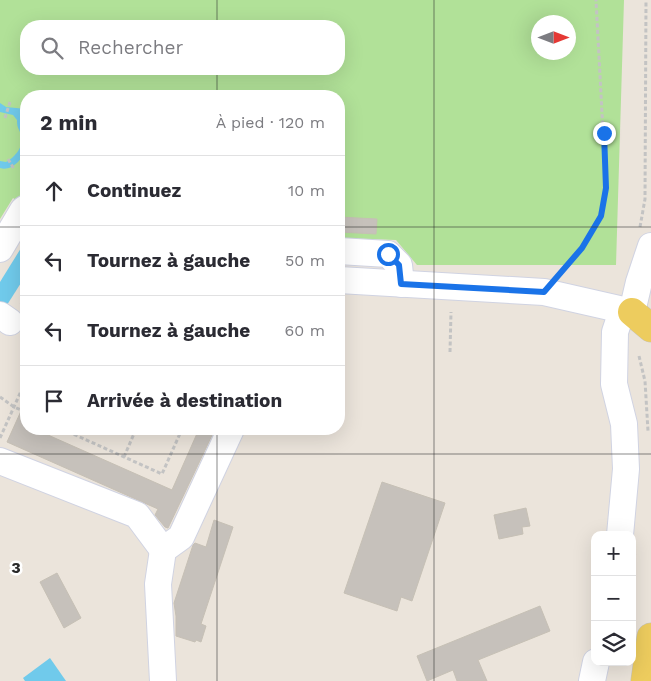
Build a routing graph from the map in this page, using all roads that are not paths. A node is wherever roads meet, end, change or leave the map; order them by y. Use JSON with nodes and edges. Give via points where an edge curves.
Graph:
{"nodes":[{"id":1,"x":20,"y":215,"type":"edge"},
{"id":2,"x":645,"y":239,"type":"edge"},
{"id":3,"x":0,"y":248,"type":"edge"},
{"id":4,"x":345,"y":251,"type":"edge"},
{"id":5,"x":345,"y":280,"type":"edge"},
{"id":6,"x":401,"y":284,"type":"junction"},
{"id":7,"x":641,"y":320,"type":"edge"},
{"id":8,"x":228,"y":435,"type":"edge"},
{"id":9,"x":0,"y":461,"type":"edge"},
{"id":10,"x":620,"y":531,"type":"edge"},
{"id":11,"x":164,"y":550,"type":"junction"},
{"id":12,"x":595,"y":666,"type":"edge"},
{"id":13,"x":163,"y":681,"type":"edge"},
{"id":14,"x":592,"y":681,"type":"edge"}],
"edges":[{"from":1,"to":3,"type":"street"},
{"from":2,"to":7,"type":"street","via":[[639,282]]},
{"from":4,"to":6,"type":"street","via":[[388,254],[399,265]]},
{"from":5,"to":6,"type":"street"},
{"from":6,"to":7,"type":"street","via":[[544,292]]},
{"from":7,"to":10,"type":"street","via":[[619,320],[616,332],[614,384],[624,424],[626,470]]},
{"from":8,"to":11,"type":"street","via":[[181,538]]},
{"from":9,"to":11,"type":"street","via":[[137,516]]},
{"from":11,"to":13,"type":"street","via":[[158,584]]},
{"from":12,"to":14,"type":"street"}]}
